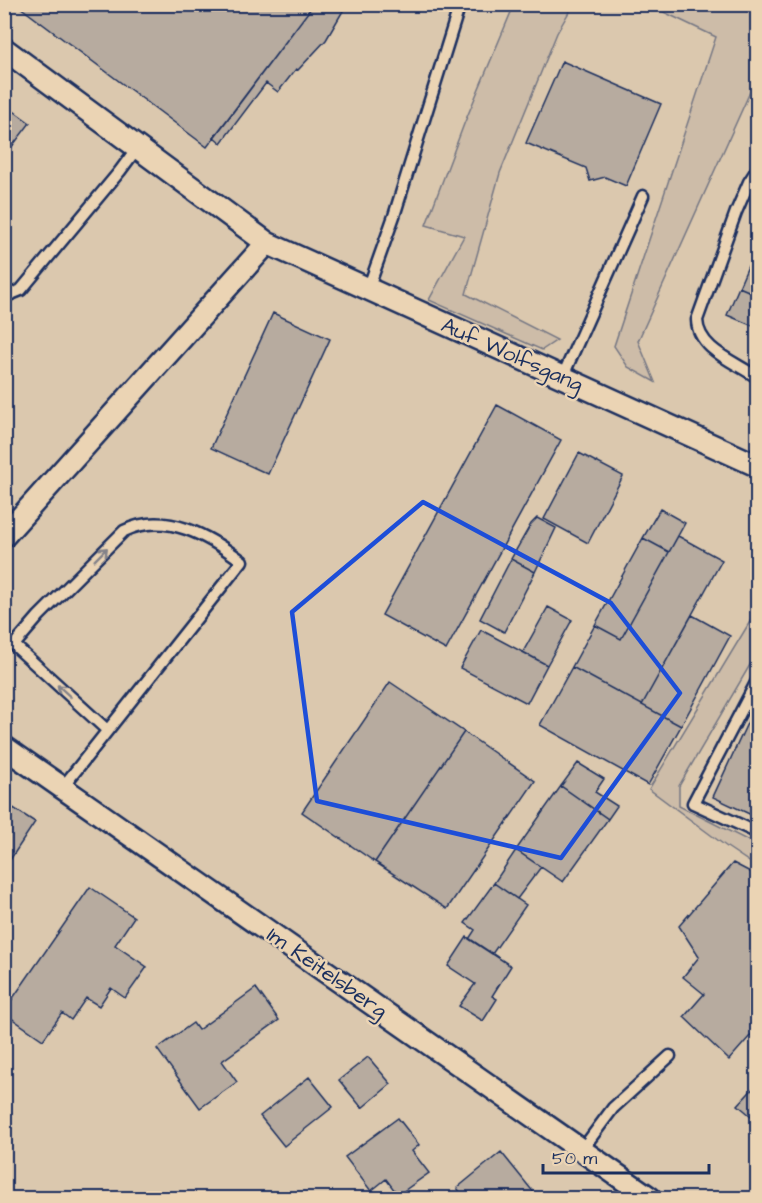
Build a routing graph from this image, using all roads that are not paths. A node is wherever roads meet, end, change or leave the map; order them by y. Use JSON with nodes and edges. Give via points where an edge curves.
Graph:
{"nodes":[{"id":1,"x":459,"y":4,"type":"edge"},
{"id":2,"x":4,"y":49,"type":"edge"},
{"id":3,"x":137,"y":148,"type":"junction"},
{"id":4,"x":758,"y":168,"type":"edge"},
{"id":5,"x":643,"y":196,"type":"dead end"},
{"id":6,"x":267,"y":243,"type":"junction"},
{"id":7,"x":368,"y":289,"type":"junction"},
{"id":8,"x":4,"y":297,"type":"edge"},
{"id":9,"x":562,"y":378,"type":"junction"},
{"id":10,"x":758,"y":378,"type":"edge"},
{"id":11,"x":758,"y":466,"type":"edge"},
{"id":12,"x":4,"y":536,"type":"edge"},
{"id":13,"x":758,"y":679,"type":"edge"},
{"id":14,"x":107,"y":730,"type":"junction"},
{"id":15,"x":4,"y":747,"type":"edge"},
{"id":16,"x":62,"y":788,"type":"junction"},
{"id":17,"x":758,"y":833,"type":"edge"},
{"id":18,"x":670,"y":1056,"type":"dead end"},
{"id":19,"x":581,"y":1151,"type":"junction"},
{"id":20,"x":650,"y":1198,"type":"edge"}],
"edges":[{"from":1,"to":7,"type":"lane"},
{"from":2,"to":3,"type":"street","name":"Auf Wolfsgang"},
{"from":3,"to":6,"type":"street","name":"Auf Wolfsgang"},
{"from":3,"to":8,"type":"lane","via":[[21,291]]},
{"from":4,"to":10,"type":"lane","via":[[736,212],[697,324],[708,345]]},
{"from":5,"to":9,"type":"lane"},
{"from":6,"to":7,"type":"street","name":"Auf Wolfsgang"},
{"from":6,"to":12,"type":"street"},
{"from":7,"to":9,"type":"street","name":"Auf Wolfsgang"},
{"from":9,"to":11,"type":"street","name":"Auf Wolfsgang"},
{"from":13,"to":17,"type":"lane","via":[[693,803]]},
{"from":14,"to":14,"type":"lane","one_way":true,"via":[[14,645],[124,531],[165,524],[218,543],[242,561]]},
{"from":14,"to":16,"type":"lane"},
{"from":15,"to":16,"type":"street","name":"Im Keitelsberg"},
{"from":16,"to":19,"type":"street","name":"Im Keitelsberg"},
{"from":18,"to":19,"type":"lane","via":[[613,1108]]},
{"from":19,"to":20,"type":"street","name":"Im Keitelsberg"}]}
